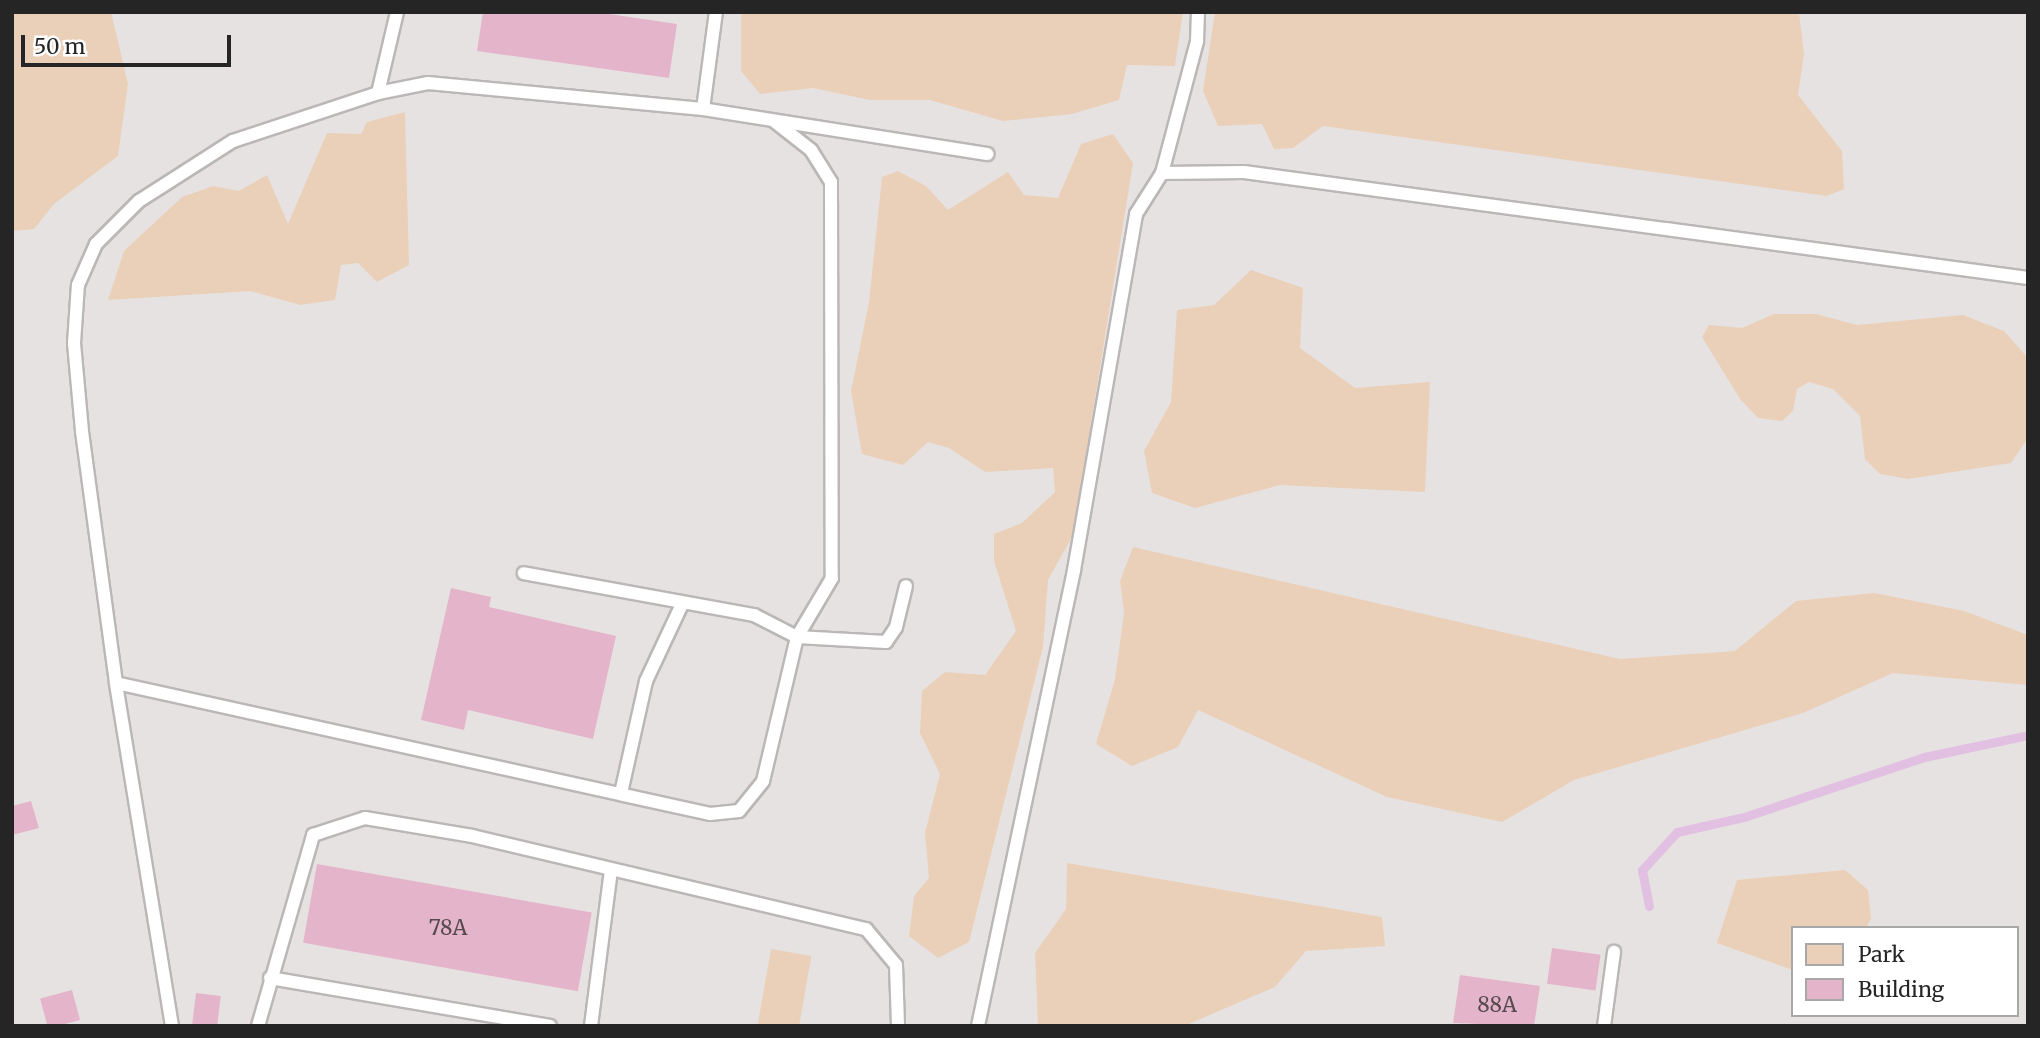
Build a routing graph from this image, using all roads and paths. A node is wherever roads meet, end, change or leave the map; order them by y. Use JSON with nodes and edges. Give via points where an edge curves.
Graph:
{"nodes":[{"id":1,"x":397,"y":12,"type":"edge"},
{"id":2,"x":716,"y":12,"type":"edge"},
{"id":3,"x":1198,"y":12,"type":"edge"},
{"id":4,"x":378,"y":93,"type":"junction"},
{"id":5,"x":703,"y":110,"type":"junction"},
{"id":6,"x":773,"y":120,"type":"junction"},
{"id":7,"x":987,"y":154,"type":"dead end"},
{"id":8,"x":1163,"y":173,"type":"junction"},
{"id":9,"x":2028,"y":278,"type":"edge"},
{"id":10,"x":524,"y":573,"type":"dead end"},
{"id":11,"x":906,"y":586,"type":"dead end"},
{"id":12,"x":682,"y":604,"type":"junction"},
{"id":13,"x":797,"y":637,"type":"junction"},
{"id":14,"x":116,"y":683,"type":"junction"},
{"id":15,"x":621,"y":793,"type":"junction"},
{"id":16,"x":611,"y":870,"type":"junction"},
{"id":17,"x":1614,"y":952,"type":"dead end"},
{"id":18,"x":270,"y":978,"type":"junction"},
{"id":19,"x":172,"y":1026,"type":"edge"},
{"id":20,"x":257,"y":1026,"type":"edge"},
{"id":21,"x":550,"y":1026,"type":"edge"},
{"id":22,"x":591,"y":1026,"type":"edge"},
{"id":23,"x":898,"y":1026,"type":"edge"},
{"id":24,"x":978,"y":1026,"type":"edge"},
{"id":25,"x":1604,"y":1026,"type":"edge"}],
"edges":[{"from":1,"to":4,"type":"lane"},
{"from":2,"to":5,"type":"lane"},
{"from":3,"to":8,"type":"lane","via":[[1198,41]]},
{"from":4,"to":5,"type":"lane","via":[[428,83]]},
{"from":4,"to":14,"type":"lane","via":[[233,141],[151,193],[96,244],[78,285],[74,343]]},
{"from":5,"to":6,"type":"lane"},
{"from":6,"to":7,"type":"lane"},
{"from":6,"to":13,"type":"lane","via":[[811,150],[831,182],[832,578]]},
{"from":8,"to":9,"type":"lane","via":[[1244,172]]},
{"from":8,"to":24,"type":"lane","via":[[1136,214],[1074,570]]},
{"from":10,"to":12,"type":"lane"},
{"from":11,"to":13,"type":"lane","via":[[897,627],[886,642]]},
{"from":12,"to":13,"type":"lane","via":[[754,615]]},
{"from":12,"to":15,"type":"lane","via":[[646,681]]},
{"from":13,"to":15,"type":"lane","via":[[762,781],[740,811],[710,814]]},
{"from":14,"to":15,"type":"lane"},
{"from":14,"to":19,"type":"lane"},
{"from":16,"to":18,"type":"lane","via":[[472,836],[365,818],[313,835]]},
{"from":16,"to":22,"type":"lane"},
{"from":16,"to":23,"type":"lane","via":[[866,929],[896,965]]},
{"from":17,"to":25,"type":"lane"},
{"from":18,"to":20,"type":"lane"},
{"from":18,"to":21,"type":"lane"}]}
